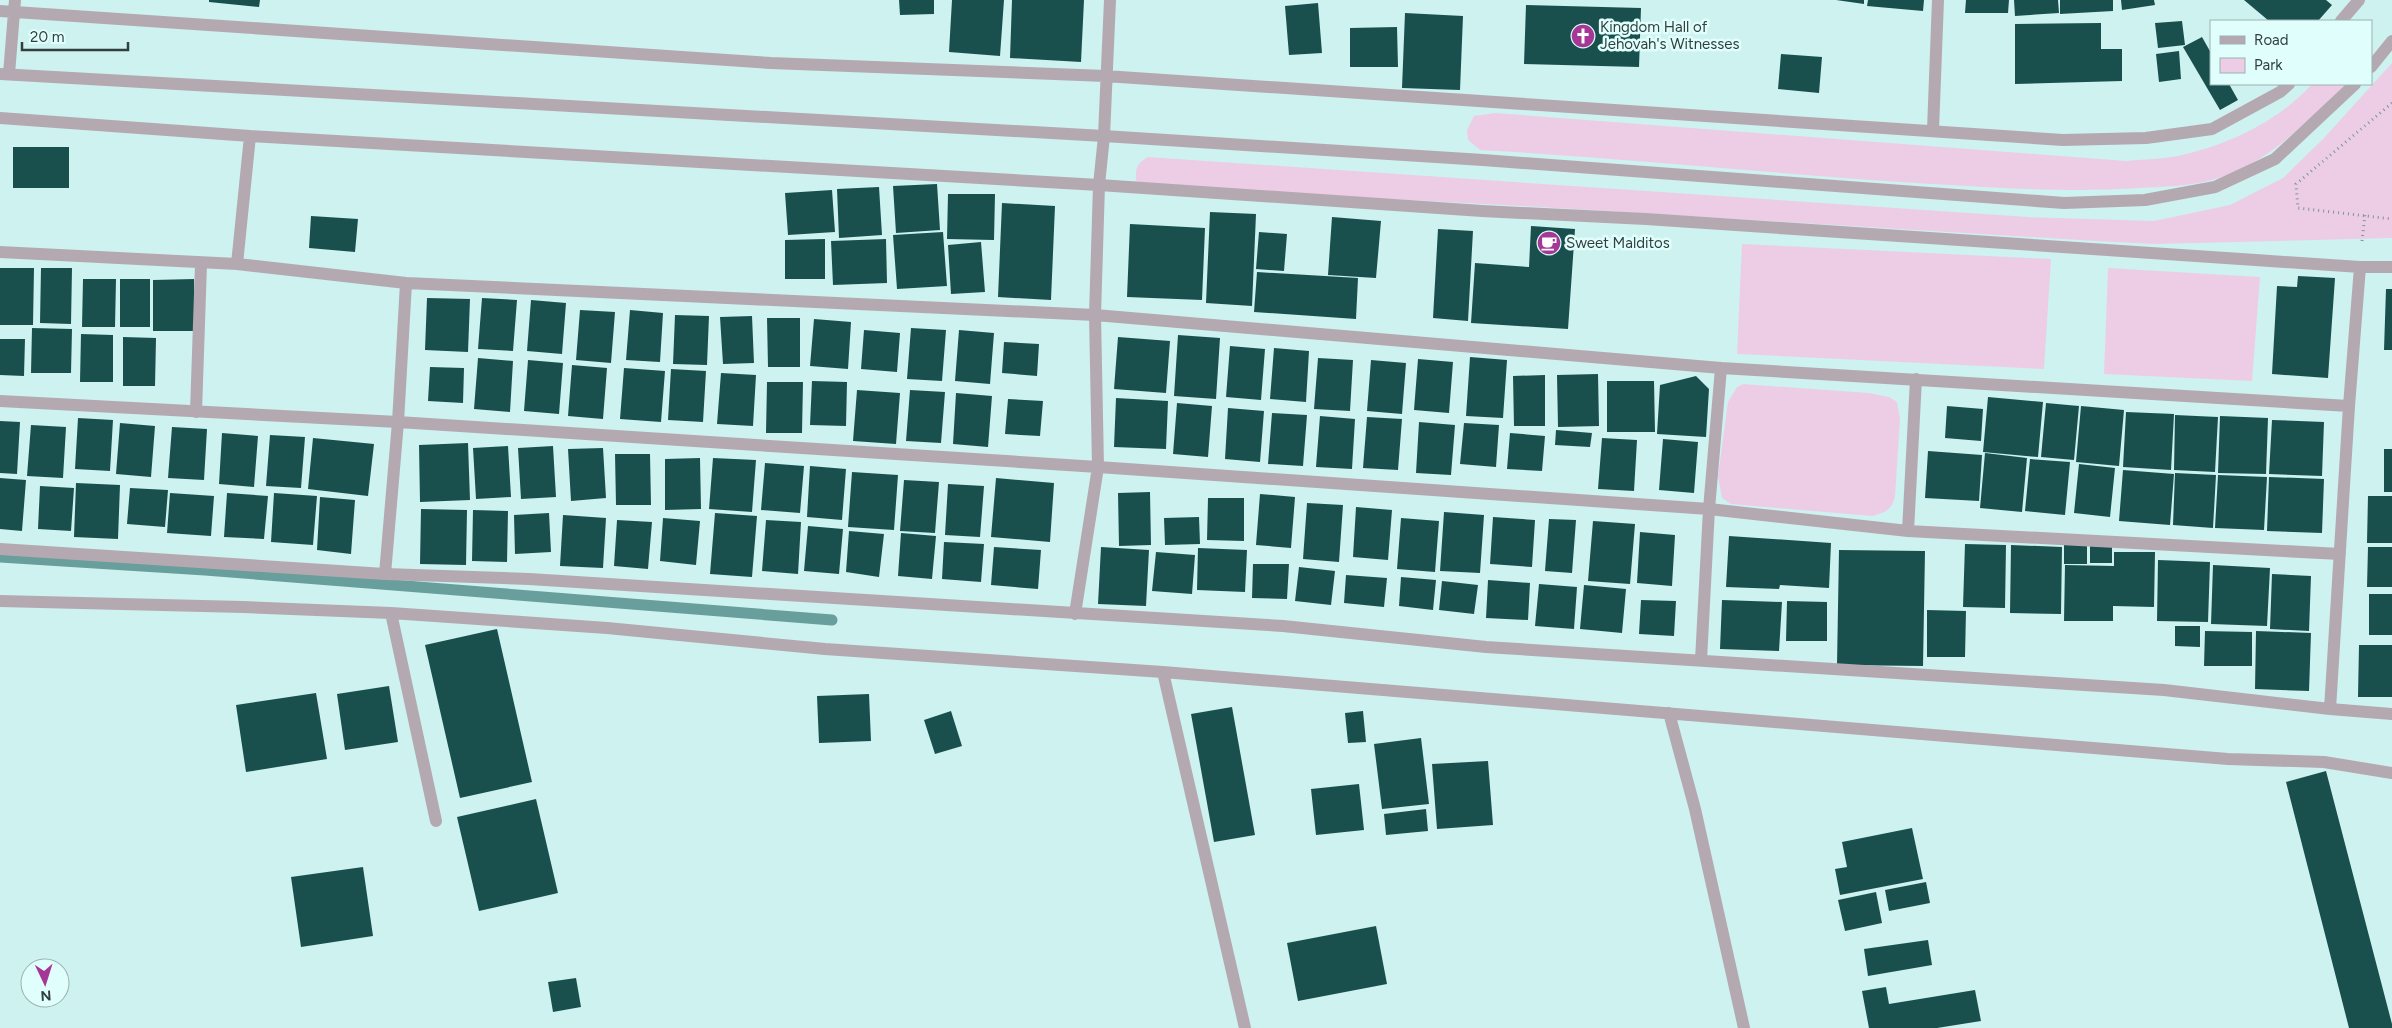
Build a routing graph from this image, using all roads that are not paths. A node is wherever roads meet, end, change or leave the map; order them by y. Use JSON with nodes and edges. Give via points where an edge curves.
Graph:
{"nodes":[{"id":1,"x":1110,"y":0,"type":"edge"},
{"id":2,"x":1938,"y":0,"type":"edge"},
{"id":3,"x":2359,"y":0,"type":"edge"},
{"id":4,"x":15,"y":6,"type":"edge"},
{"id":5,"x":0,"y":11,"type":"edge"},
{"id":6,"x":2342,"y":20,"type":"edge"},
{"id":7,"x":2392,"y":41,"type":"edge"},
{"id":8,"x":2372,"y":66,"type":"edge"},
{"id":9,"x":4,"y":74,"type":"edge"},
{"id":10,"x":1105,"y":76,"type":"junction"},
{"id":11,"x":2288,"y":85,"type":"edge"},
{"id":12,"x":2354,"y":85,"type":"edge"},
{"id":13,"x":0,"y":118,"type":"edge"},
{"id":14,"x":1933,"y":130,"type":"junction"},
{"id":15,"x":250,"y":136,"type":"junction"},
{"id":16,"x":1104,"y":136,"type":"junction"},
{"id":17,"x":1099,"y":185,"type":"junction"},
{"id":18,"x":0,"y":252,"type":"edge"},
{"id":19,"x":201,"y":264,"type":"junction"},
{"id":20,"x":236,"y":264,"type":"junction"},
{"id":21,"x":2360,"y":267,"type":"junction"},
{"id":22,"x":2392,"y":267,"type":"edge"},
{"id":23,"x":406,"y":283,"type":"junction"},
{"id":24,"x":1095,"y":315,"type":"junction"},
{"id":25,"x":1721,"y":368,"type":"junction"},
{"id":26,"x":1916,"y":379,"type":"junction"},
{"id":27,"x":0,"y":400,"type":"edge"},
{"id":28,"x":2349,"y":406,"type":"junction"},
{"id":29,"x":196,"y":412,"type":"junction"},
{"id":30,"x":398,"y":422,"type":"junction"},
{"id":31,"x":1098,"y":467,"type":"junction"},
{"id":32,"x":1709,"y":509,"type":"junction"},
{"id":33,"x":1908,"y":531,"type":"junction"},
{"id":34,"x":0,"y":549,"type":"edge"},
{"id":35,"x":2340,"y":554,"type":"junction"},
{"id":36,"x":385,"y":574,"type":"junction"},
{"id":37,"x":0,"y":601,"type":"edge"},
{"id":38,"x":391,"y":613,"type":"junction"},
{"id":39,"x":1076,"y":614,"type":"junction"},
{"id":40,"x":1701,"y":660,"type":"junction"},
{"id":41,"x":1163,"y":672,"type":"junction"},
{"id":42,"x":2330,"y":709,"type":"junction"},
{"id":43,"x":1669,"y":713,"type":"junction"},
{"id":44,"x":2392,"y":714,"type":"edge"},
{"id":45,"x":2392,"y":773,"type":"edge"},
{"id":46,"x":436,"y":820,"type":"dead end"},
{"id":47,"x":1245,"y":1028,"type":"edge"},
{"id":48,"x":1744,"y":1028,"type":"edge"}],
"edges":[{"from":1,"to":10,"type":"street"},
{"from":2,"to":14,"type":"street"},
{"from":3,"to":6,"type":"street"},
{"from":4,"to":5,"type":"street"},
{"from":4,"to":9,"type":"street"},
{"from":4,"to":10,"type":"street","via":[[771,63]]},
{"from":7,"to":8,"type":"street"},
{"from":9,"to":16,"type":"street"},
{"from":10,"to":14,"type":"street"},
{"from":10,"to":16,"type":"street"},
{"from":11,"to":14,"type":"street","via":[[2212,129],[2146,138],[2063,140]]},
{"from":12,"to":16,"type":"street","via":[[2275,158],[2215,187],[2145,200],[2064,203]]},
{"from":13,"to":15,"type":"street"},
{"from":15,"to":17,"type":"street"},
{"from":15,"to":20,"type":"street"},
{"from":16,"to":17,"type":"street"},
{"from":17,"to":21,"type":"street"},
{"from":17,"to":24,"type":"street"},
{"from":18,"to":19,"type":"street"},
{"from":19,"to":20,"type":"street"},
{"from":19,"to":29,"type":"street"},
{"from":20,"to":23,"type":"street"},
{"from":21,"to":22,"type":"street"},
{"from":21,"to":28,"type":"street"},
{"from":23,"to":24,"type":"street"},
{"from":23,"to":30,"type":"street"},
{"from":24,"to":25,"type":"street"},
{"from":24,"to":31,"type":"street"},
{"from":25,"to":26,"type":"street"},
{"from":25,"to":32,"type":"street"},
{"from":26,"to":28,"type":"street"},
{"from":26,"to":33,"type":"street"},
{"from":27,"to":29,"type":"street"},
{"from":28,"to":35,"type":"street"},
{"from":29,"to":30,"type":"street"},
{"from":30,"to":31,"type":"street"},
{"from":30,"to":36,"type":"street"},
{"from":31,"to":32,"type":"street"},
{"from":31,"to":39,"type":"street"},
{"from":32,"to":33,"type":"street"},
{"from":32,"to":40,"type":"street"},
{"from":33,"to":35,"type":"street"},
{"from":34,"to":36,"type":"street"},
{"from":35,"to":42,"type":"street"},
{"from":36,"to":39,"type":"street","via":[[529,579]]},
{"from":37,"to":38,"type":"street"},
{"from":38,"to":41,"type":"street","via":[[606,628],[826,649]]},
{"from":38,"to":46,"type":"street"},
{"from":39,"to":40,"type":"street","via":[[1283,626],[1486,647]]},
{"from":40,"to":42,"type":"street","via":[[2164,690]]},
{"from":41,"to":43,"type":"street"},
{"from":41,"to":47,"type":"street"},
{"from":42,"to":44,"type":"street"},
{"from":43,"to":45,"type":"street","via":[[2228,760],[2324,762]]},
{"from":43,"to":48,"type":"street","via":[[1695,808]]}]}
